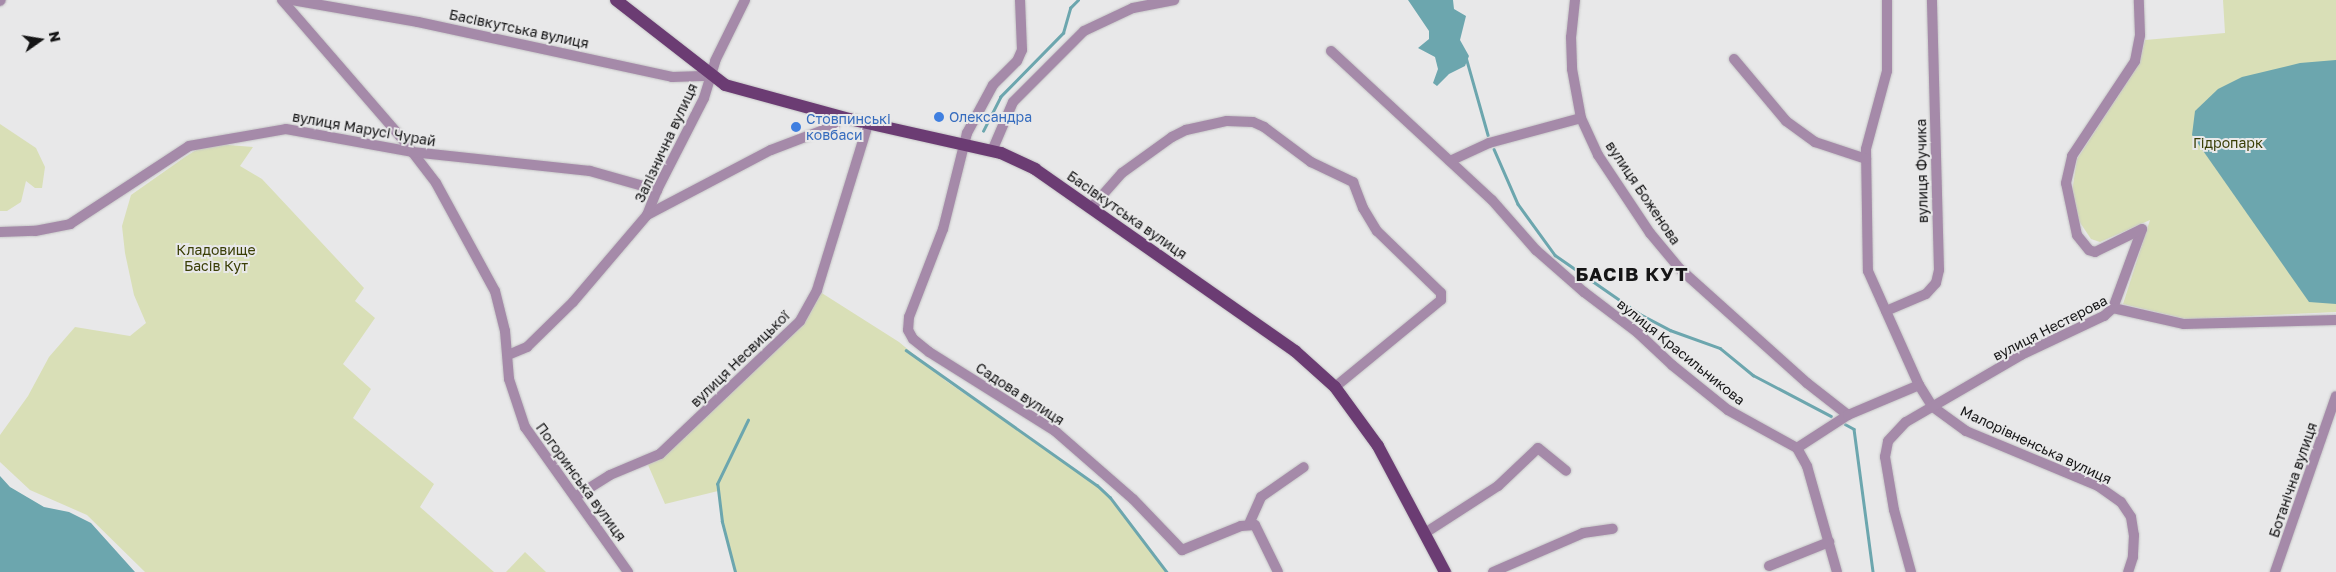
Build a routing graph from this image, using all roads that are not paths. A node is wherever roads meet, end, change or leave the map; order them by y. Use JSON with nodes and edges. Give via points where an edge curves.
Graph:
{"nodes":[{"id":1,"x":282,"y":0,"type":"edge"},
{"id":2,"x":292,"y":0,"type":"edge"},
{"id":3,"x":616,"y":0,"type":"edge"},
{"id":4,"x":745,"y":0,"type":"edge"},
{"id":5,"x":1020,"y":0,"type":"edge"},
{"id":6,"x":1174,"y":0,"type":"edge"},
{"id":7,"x":1575,"y":0,"type":"edge"},
{"id":8,"x":1886,"y":0,"type":"edge"},
{"id":9,"x":1932,"y":0,"type":"edge"},
{"id":10,"x":2139,"y":0,"type":"edge"},
{"id":11,"x":1331,"y":51,"type":"dead end"},
{"id":12,"x":1734,"y":59,"type":"dead end"},
{"id":13,"x":710,"y":76,"type":"junction"},
{"id":14,"x":839,"y":117,"type":"junction"},
{"id":15,"x":1581,"y":118,"type":"junction"},
{"id":16,"x":868,"y":124,"type":"junction"},
{"id":17,"x":963,"y":143,"type":"junction"},
{"id":18,"x":992,"y":151,"type":"junction"},
{"id":19,"x":412,"y":152,"type":"junction"},
{"id":20,"x":1866,"y":159,"type":"junction"},
{"id":21,"x":1450,"y":161,"type":"junction"},
{"id":22,"x":657,"y":190,"type":"junction"},
{"id":23,"x":1091,"y":208,"type":"junction"},
{"id":24,"x":647,"y":215,"type":"junction"},
{"id":25,"x":0,"y":232,"type":"edge"},
{"id":26,"x":2113,"y":308,"type":"junction"},
{"id":27,"x":1886,"y":311,"type":"junction"},
{"id":28,"x":2336,"y":320,"type":"edge"},
{"id":29,"x":508,"y":355,"type":"junction"},
{"id":30,"x":1919,"y":385,"type":"junction"},
{"id":31,"x":1335,"y":386,"type":"junction"},
{"id":32,"x":2336,"y":396,"type":"edge"},
{"id":33,"x":1933,"y":407,"type":"junction"},
{"id":34,"x":1848,"y":414,"type":"junction"},
{"id":35,"x":1797,"y":448,"type":"junction"},
{"id":36,"x":1304,"y":467,"type":"dead end"},
{"id":37,"x":1566,"y":471,"type":"dead end"},
{"id":38,"x":575,"y":497,"type":"junction"},
{"id":39,"x":1249,"y":524,"type":"junction"},
{"id":40,"x":1613,"y":528,"type":"dead end"},
{"id":41,"x":1425,"y":533,"type":"junction"},
{"id":42,"x":1829,"y":542,"type":"junction"},
{"id":43,"x":1769,"y":566,"type":"dead end"},
{"id":44,"x":628,"y":572,"type":"edge"},
{"id":45,"x":1278,"y":572,"type":"edge"},
{"id":46,"x":1445,"y":572,"type":"edge"},
{"id":47,"x":1493,"y":572,"type":"edge"},
{"id":48,"x":1837,"y":572,"type":"edge"},
{"id":49,"x":1911,"y":572,"type":"edge"},
{"id":50,"x":2128,"y":572,"type":"edge"},
{"id":51,"x":2275,"y":572,"type":"edge"}],
"edges":[{"from":1,"to":19,"type":"street","name":"Погоринська вулиця"},
{"from":2,"to":13,"type":"street","name":"Басівкутська вулиця","via":[[353,9],[672,77]]},
{"from":3,"to":13,"type":"main road","name":"Басівкутська вулиця"},
{"from":4,"to":13,"type":"street","name":"Залізнична вулиця"},
{"from":5,"to":17,"type":"street","via":[[1022,50],[1017,61],[988,93]]},
{"from":6,"to":18,"type":"street","via":[[1133,8],[1084,31],[1013,102]]},
{"from":7,"to":15,"type":"street","name":"вулиця Боженова","via":[[1572,68]]},
{"from":8,"to":20,"type":"street","name":"Малорівненська вулиця","via":[[1887,71]]},
{"from":9,"to":27,"type":"street","name":"вулиця Фучика","via":[[1939,270],[1936,283],[1926,294]]},
{"from":10,"to":26,"type":"street","via":[[2140,35],[2135,61],[2076,149],[2068,172],[2067,196],[2072,217],[2078,235],[2089,250],[2095,252],[2142,229]]},
{"from":11,"to":21,"type":"street","name":"вулиця Красильникова"},
{"from":12,"to":20,"type":"street","via":[[1786,121],[1815,142]]},
{"from":13,"to":14,"type":"main road","name":"Басівкутська вулиця","via":[[725,85]]},
{"from":13,"to":22,"type":"street","name":"Залізнична вулиця","via":[[704,98]]},
{"from":14,"to":16,"type":"main road","name":"Басівкутська вулиця"},
{"from":14,"to":24,"type":"street","name":"Залізнична вулиця","via":[[834,126],[771,150]]},
{"from":15,"to":21,"type":"street","via":[[1489,143]]},
{"from":15,"to":34,"type":"street","name":"вулиця Боженова","via":[[1598,155],[1650,233],[1680,269],[1807,383]]},
{"from":16,"to":17,"type":"main road","name":"Басівкутська вулиця"},
{"from":16,"to":38,"type":"street","name":"вулиця Несвицької","via":[[817,290],[800,321],[660,454],[610,475]]},
{"from":17,"to":18,"type":"main road","name":"Басівкутська вулиця"},
{"from":17,"to":39,"type":"street","name":"Садова вулиця","via":[[943,229],[909,317],[908,330],[913,339],[1055,431],[1133,499],[1182,550]]},
{"from":18,"to":23,"type":"main road","name":"Басівкутська вулиця","via":[[1016,157]]},
{"from":19,"to":22,"type":"street","name":"вулиця Марусі Чурай","via":[[590,171]]},
{"from":19,"to":25,"type":"street","name":"вулиця Марусі Чурай","via":[[367,146],[301,129],[206,141],[189,146],[70,224],[35,231]]},
{"from":19,"to":29,"type":"street","name":"Погоринська вулиця","via":[[436,183],[488,278],[501,313]]},
{"from":20,"to":27,"type":"street","name":"Малорівненська вулиця","via":[[1868,271]]},
{"from":21,"to":35,"type":"street","name":"вулиця Красильникова","via":[[1513,221],[1536,250],[1672,365],[1728,410]]},
{"from":22,"to":24,"type":"street","name":"Залізнична вулиця"},
{"from":23,"to":31,"type":"main road","name":"Басівкутська вулиця","via":[[1295,352]]},
{"from":23,"to":31,"type":"street","via":[[1122,173],[1172,137],[1186,130],[1227,121],[1253,122],[1264,127],[1311,162],[1353,182],[1377,231],[1441,292],[1442,300]]},
{"from":24,"to":29,"type":"street","name":"Залізнична вулиця","via":[[573,302],[527,347]]},
{"from":26,"to":28,"type":"street","name":"вулиця Нестерова","via":[[2184,324]]},
{"from":26,"to":33,"type":"street","name":"вулиця Нестерова","via":[[2104,316],[2021,355]]},
{"from":27,"to":30,"type":"street","name":"Малорівненська вулиця"},
{"from":29,"to":38,"type":"street","name":"Погоринська вулиця","via":[[509,379],[517,410],[535,444]]},
{"from":30,"to":33,"type":"street","name":"Малорівненська вулиця"},
{"from":30,"to":34,"type":"street"},
{"from":31,"to":41,"type":"main road","name":"Басівкутська вулиця","via":[[1378,446]]},
{"from":32,"to":51,"type":"street","name":"Ботанічна вулиця"},
{"from":33,"to":49,"type":"street","via":[[1894,432],[1885,457],[1894,510]]},
{"from":33,"to":50,"type":"street","name":"Малорівненська вулиця","via":[[1966,431],[2098,486],[2121,502],[2131,517],[2134,535],[2133,557]]},
{"from":34,"to":35,"type":"street"},
{"from":35,"to":42,"type":"street","via":[[1807,466]]},
{"from":36,"to":39,"type":"street","via":[[1261,497]]},
{"from":37,"to":41,"type":"street","via":[[1538,448],[1498,486]]},
{"from":38,"to":44,"type":"street","name":"Погоринська вулиця"},
{"from":39,"to":45,"type":"street","via":[[1260,530]]},
{"from":40,"to":47,"type":"street","via":[[1583,533]]},
{"from":41,"to":46,"type":"main road","name":"Басівкутська вулиця"},
{"from":42,"to":43,"type":"street"},
{"from":42,"to":48,"type":"street"}]}
